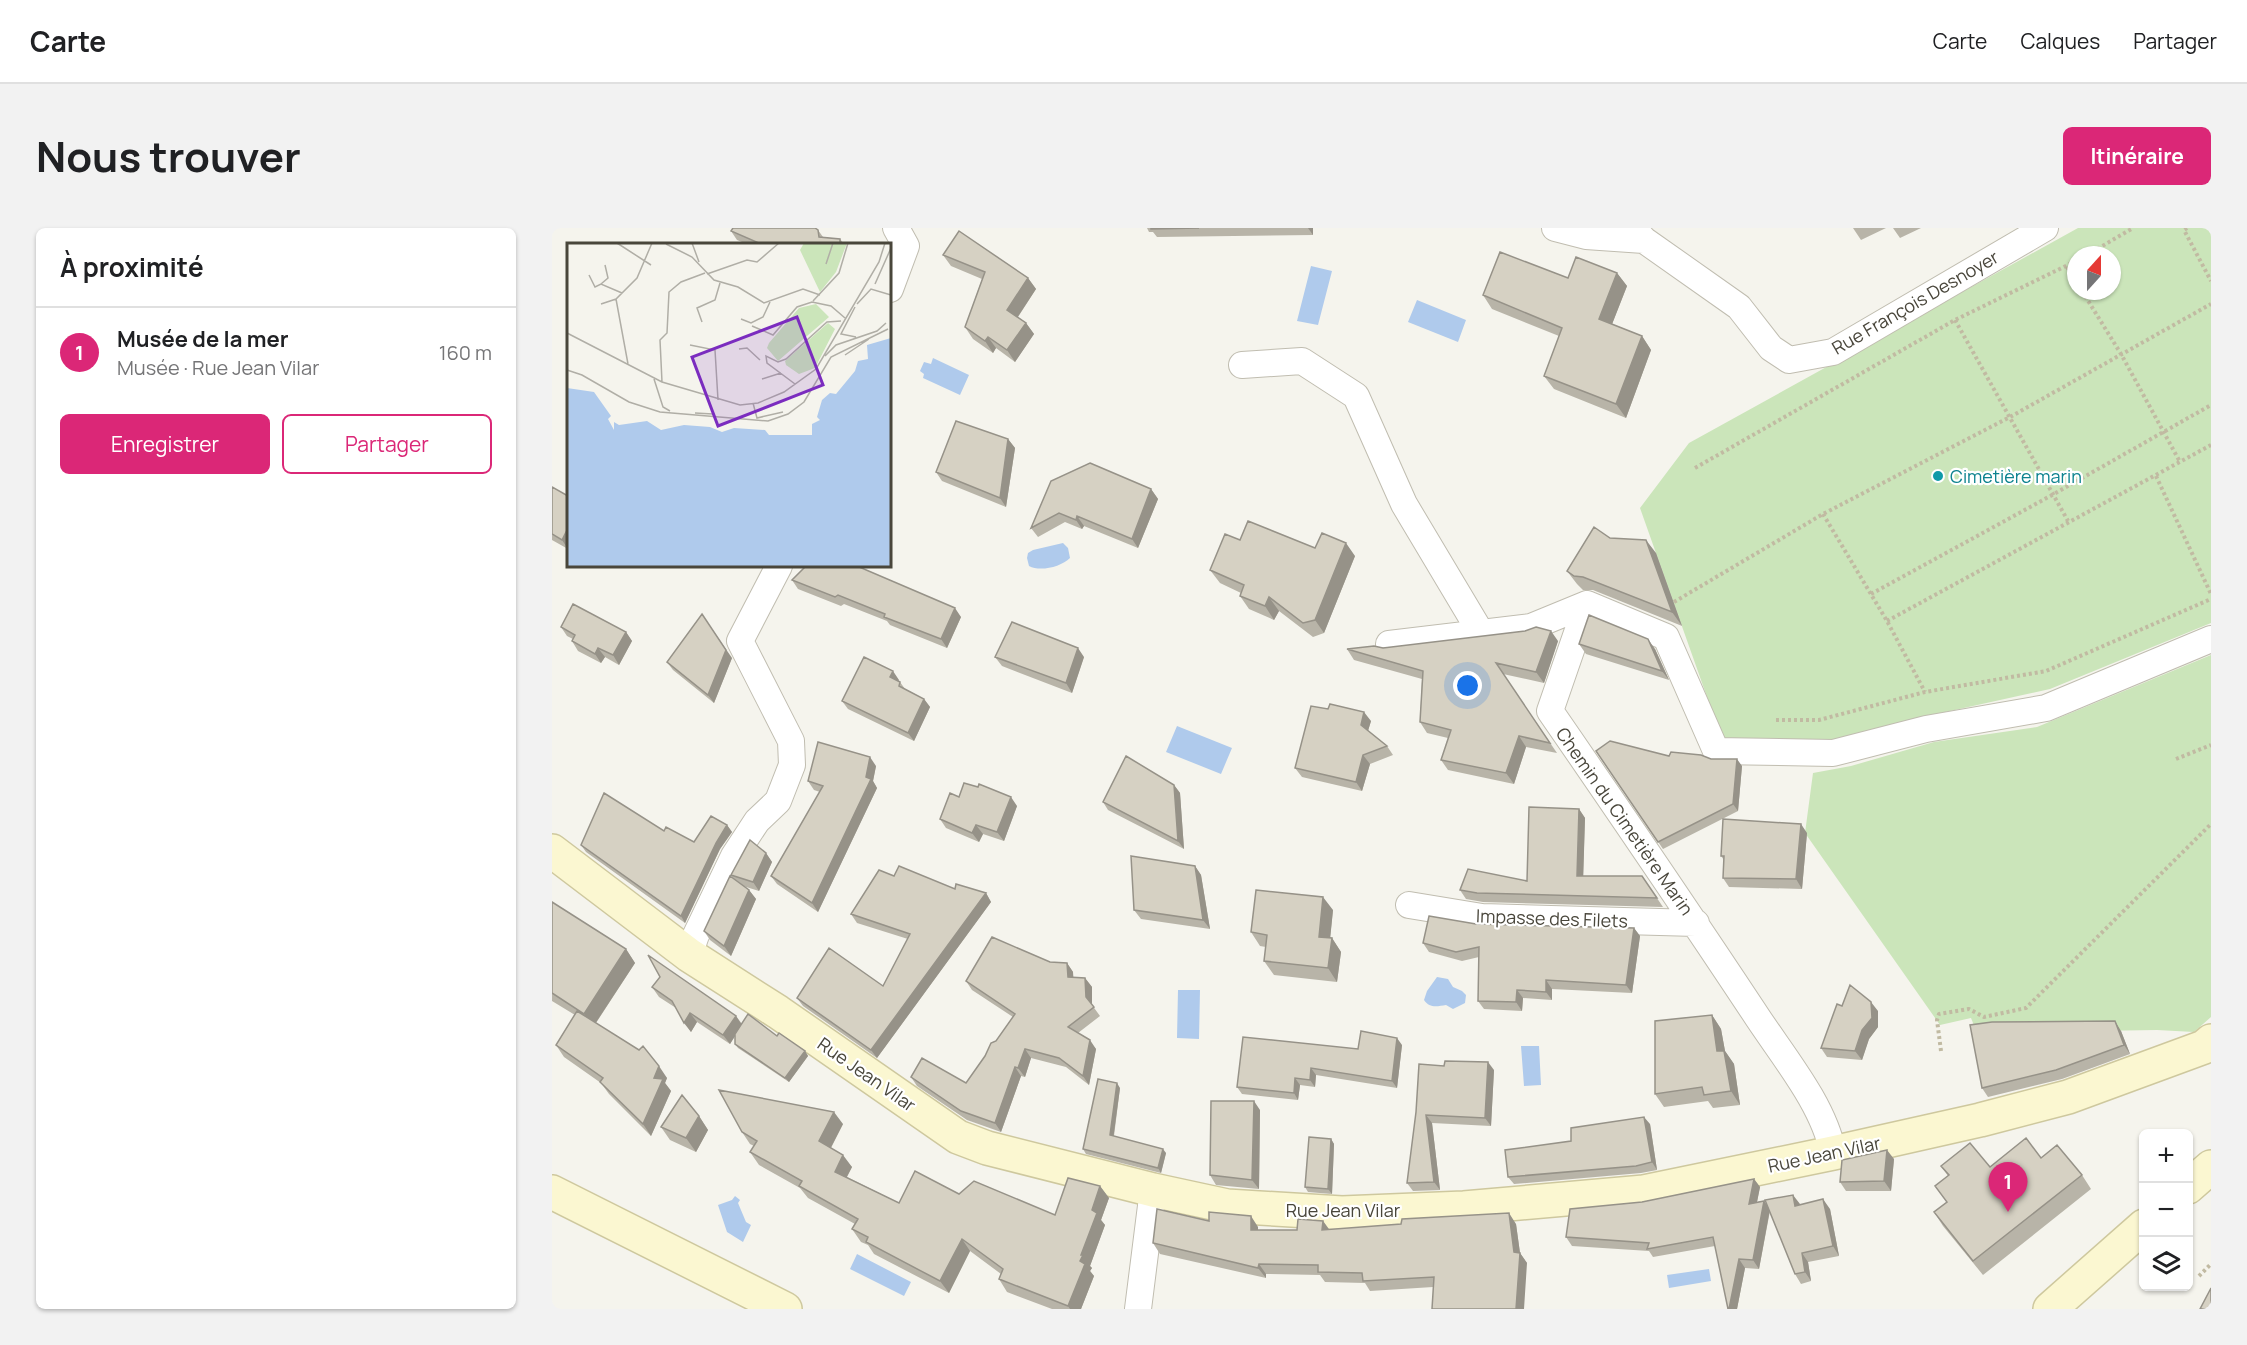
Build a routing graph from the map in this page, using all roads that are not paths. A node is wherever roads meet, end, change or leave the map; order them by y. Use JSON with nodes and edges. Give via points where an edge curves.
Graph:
{"nodes":[{"id":1,"x":896,"y":228,"type":"edge"},
{"id":2,"x":1555,"y":228,"type":"edge"},
{"id":3,"x":2044,"y":228,"type":"edge"},
{"id":4,"x":1638,"y":234,"type":"edge"},
{"id":5,"x":891,"y":286,"type":"edge"},
{"id":6,"x":1242,"y":365,"type":"dead end"},
{"id":7,"x":778,"y":567,"type":"edge"},
{"id":8,"x":1587,"y":604,"type":"junction"},
{"id":9,"x":1481,"y":633,"type":"junction"},
{"id":10,"x":2211,"y":639,"type":"edge"},
{"id":11,"x":1389,"y":644,"type":"dead end"},
{"id":12,"x":552,"y":850,"type":"edge"},
{"id":13,"x":1409,"y":905,"type":"dead end"},
{"id":14,"x":1696,"y":923,"type":"junction"},
{"id":15,"x":689,"y":955,"type":"junction"},
{"id":16,"x":2211,"y":1041,"type":"edge"},
{"id":17,"x":1833,"y":1153,"type":"junction"},
{"id":18,"x":2211,"y":1167,"type":"edge"},
{"id":19,"x":2193,"y":1183,"type":"edge"},
{"id":20,"x":1153,"y":1190,"type":"junction"},
{"id":21,"x":552,"y":1192,"type":"edge"},
{"id":22,"x":2139,"y":1230,"type":"edge"},
{"id":23,"x":785,"y":1309,"type":"edge"},
{"id":24,"x":1138,"y":1309,"type":"edge"},
{"id":25,"x":2050,"y":1309,"type":"edge"}],
"edges":[{"from":1,"to":5,"type":"street","via":[[906,246]]},
{"from":2,"to":4,"type":"street","name":"Rue François Desnoyer","via":[[1586,236]]},
{"from":3,"to":4,"type":"street","name":"Rue François Desnoyer","via":[[1833,352],[1789,360],[1771,348],[1739,307]]},
{"from":6,"to":9,"type":"street","via":[[1302,361],[1356,396],[1404,504]]},
{"from":7,"to":15,"type":"street","via":[[741,641],[791,741],[792,765],[778,801],[757,821],[734,856]]},
{"from":8,"to":9,"type":"street","via":[[1531,627]]},
{"from":8,"to":10,"type":"street","via":[[1666,637],[1716,751],[1833,753],[1926,729],[2046,708]]},
{"from":8,"to":14,"type":"street","name":"Chemin du Cimetière Marin","via":[[1550,711]]},
{"from":9,"to":11,"type":"street"},
{"from":12,"to":15,"type":"street","name":"Rue Jean Vilar"},
{"from":13,"to":14,"type":"street","name":"Impasse des Filets","via":[[1482,917]]},
{"from":14,"to":17,"type":"street","name":"Chemin du Cimetière Marin","via":[[1808,1094],[1830,1136]]},
{"from":15,"to":20,"type":"street","name":"Rue Jean Vilar","via":[[958,1137],[987,1148]]},
{"from":16,"to":17,"type":"street","name":"Rue Jean Vilar","via":[[2204,1047],[2068,1096]]},
{"from":17,"to":20,"type":"street","name":"Rue Jean Vilar","via":[[1644,1192],[1464,1208],[1331,1212],[1227,1206]]},
{"from":18,"to":19,"type":"street"},
{"from":20,"to":24,"type":"street"},
{"from":21,"to":23,"type":"street"},
{"from":22,"to":25,"type":"street"}]}
